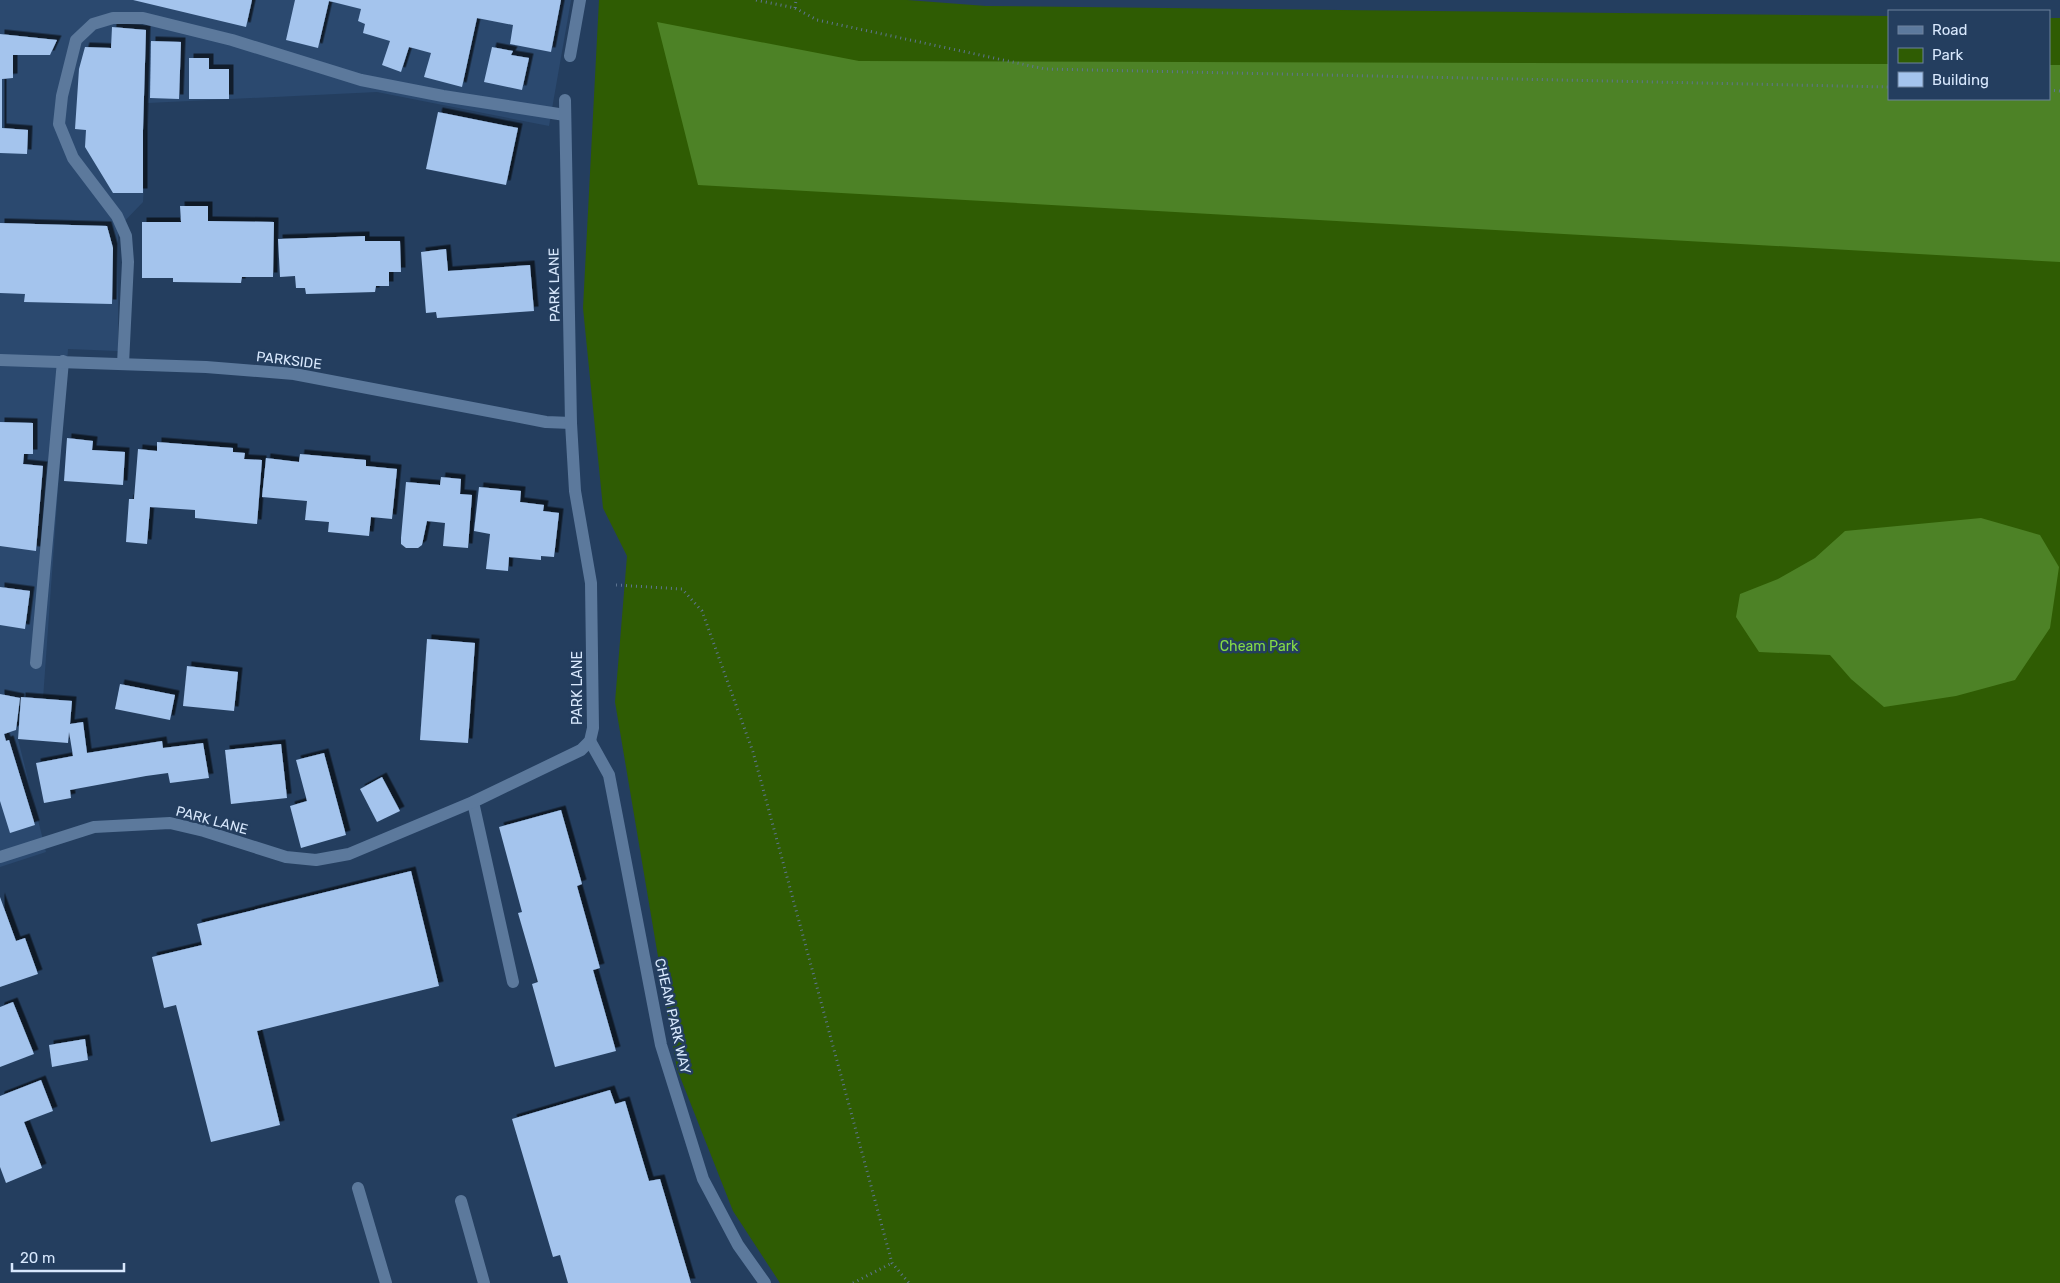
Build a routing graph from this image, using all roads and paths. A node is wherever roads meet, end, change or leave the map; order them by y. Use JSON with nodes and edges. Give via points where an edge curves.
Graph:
{"nodes":[{"id":1,"x":580,"y":0,"type":"edge"},
{"id":2,"x":756,"y":0,"type":"edge"},
{"id":3,"x":796,"y":0,"type":"edge"},
{"id":4,"x":795,"y":8,"type":"junction"},
{"id":5,"x":570,"y":56,"type":"dead end"},
{"id":6,"x":1888,"y":87,"type":"edge"},
{"id":7,"x":565,"y":100,"type":"dead end"},
{"id":8,"x":565,"y":115,"type":"junction"},
{"id":9,"x":0,"y":360,"type":"edge"},
{"id":10,"x":63,"y":361,"type":"junction"},
{"id":11,"x":123,"y":364,"type":"junction"},
{"id":12,"x":571,"y":423,"type":"junction"},
{"id":13,"x":591,"y":583,"type":"junction"},
{"id":14,"x":36,"y":663,"type":"dead end"},
{"id":15,"x":590,"y":741,"type":"junction"},
{"id":16,"x":472,"y":802,"type":"junction"},
{"id":17,"x":0,"y":857,"type":"edge"},
{"id":18,"x":513,"y":982,"type":"dead end"},
{"id":19,"x":358,"y":1188,"type":"dead end"},
{"id":20,"x":461,"y":1201,"type":"dead end"},
{"id":21,"x":892,"y":1263,"type":"junction"},
{"id":22,"x":386,"y":1283,"type":"edge"},
{"id":23,"x":484,"y":1283,"type":"edge"},
{"id":24,"x":764,"y":1283,"type":"edge"},
{"id":25,"x":853,"y":1283,"type":"edge"},
{"id":26,"x":909,"y":1283,"type":"edge"}],
"edges":[{"from":1,"to":5,"type":"street"},
{"from":2,"to":4,"type":"path"},
{"from":3,"to":4,"type":"path"},
{"from":4,"to":6,"type":"path","via":[[817,20],[1045,69]]},
{"from":7,"to":8,"type":"street","name":"PARK LANE"},
{"from":8,"to":11,"type":"street","via":[[361,80],[232,40],[143,18],[113,18],[93,24],[76,40],[62,96],[59,124],[72,158],[117,216],[126,236],[128,262]]},
{"from":8,"to":12,"type":"street","name":"PARK LANE"},
{"from":9,"to":10,"type":"street","name":"PARKSIDE"},
{"from":10,"to":11,"type":"street","name":"PARKSIDE"},
{"from":10,"to":14,"type":"street"},
{"from":11,"to":12,"type":"street","name":"PARKSIDE","via":[[294,374],[546,422]]},
{"from":12,"to":13,"type":"street","name":"PARK LANE","via":[[575,491]]},
{"from":13,"to":15,"type":"street","name":"PARK LANE"},
{"from":13,"to":21,"type":"path","via":[[682,589],[702,611],[753,752]]},
{"from":15,"to":16,"type":"street","name":"PARK LANE","via":[[581,750]]},
{"from":15,"to":24,"type":"street","name":"CHEAM PARK WAY","via":[[609,776],[661,1045],[700,1170],[738,1245]]},
{"from":16,"to":17,"type":"street","name":"PARK LANE","via":[[349,854],[316,860],[286,857],[170,823],[94,827]]},
{"from":16,"to":18,"type":"street"},
{"from":19,"to":22,"type":"street"},
{"from":20,"to":23,"type":"street"},
{"from":21,"to":25,"type":"path"},
{"from":21,"to":26,"type":"path"}]}
